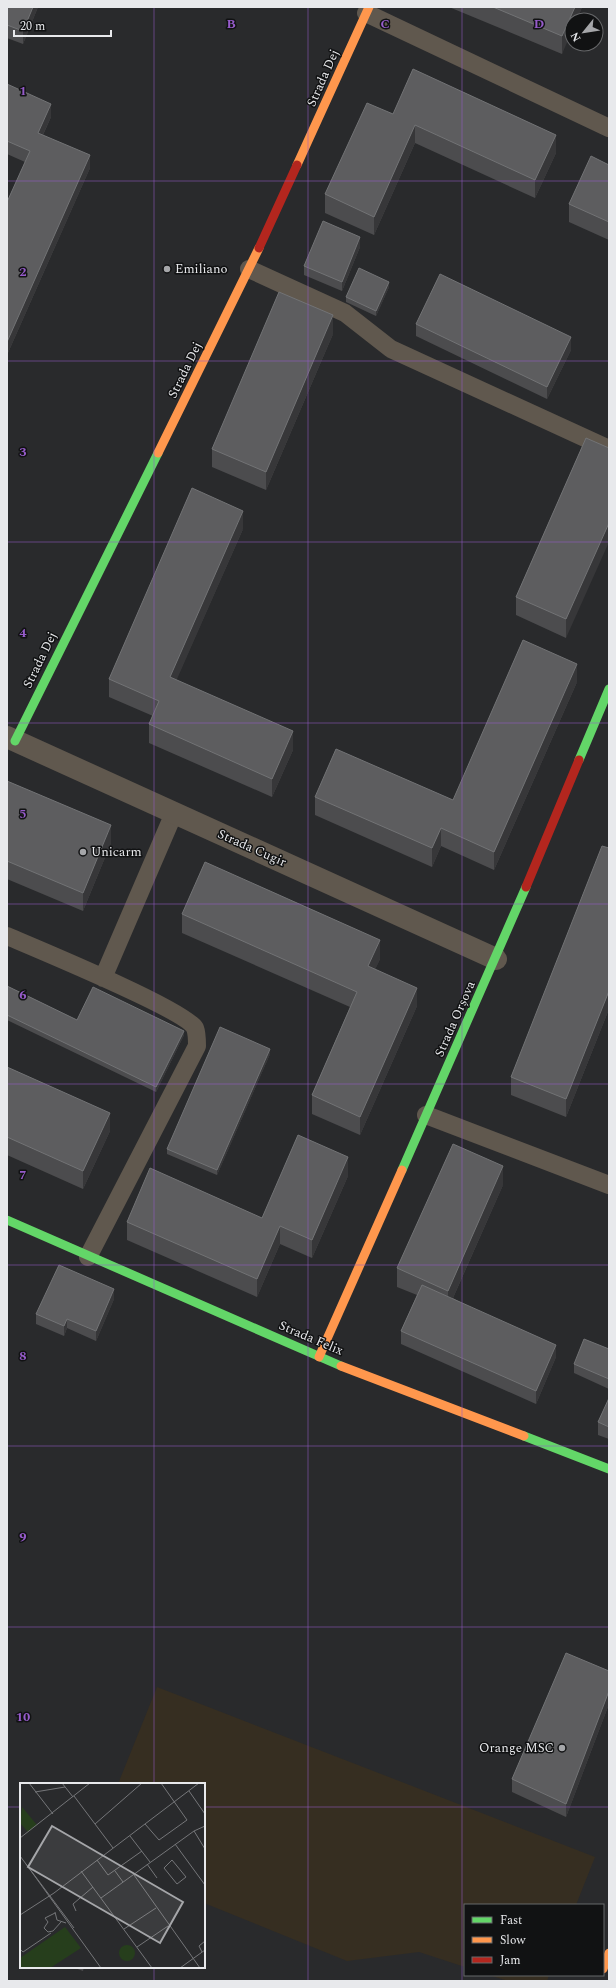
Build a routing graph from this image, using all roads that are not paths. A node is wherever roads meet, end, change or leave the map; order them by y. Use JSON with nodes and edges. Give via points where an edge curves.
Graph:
{"nodes":[{"id":1,"x":367,"y":10,"type":"edge"},
{"id":2,"x":609,"y":128,"type":"edge"},
{"id":3,"x":249,"y":269,"type":"junction"},
{"id":4,"x":609,"y":449,"type":"edge"},
{"id":5,"x":609,"y":689,"type":"edge"},
{"id":6,"x":11,"y":739,"type":"edge"},
{"id":7,"x":174,"y":813,"type":"junction"},
{"id":8,"x":7,"y":936,"type":"edge"},
{"id":9,"x":496,"y":959,"type":"junction"},
{"id":10,"x":103,"y":978,"type":"junction"},
{"id":11,"x":426,"y":1115,"type":"junction"},
{"id":12,"x":609,"y":1185,"type":"edge"},
{"id":13,"x":7,"y":1220,"type":"edge"},
{"id":14,"x":88,"y":1257,"type":"junction"},
{"id":15,"x":318,"y":1356,"type":"junction"},
{"id":16,"x":609,"y":1469,"type":"edge"},
{"id":17,"x":609,"y":1953,"type":"edge"},
{"id":18,"x":604,"y":1966,"type":"edge"}],
"edges":[{"from":1,"to":2,"type":"lane"},
{"from":1,"to":3,"type":"street","name":"Strada Dej"},
{"from":3,"to":4,"type":"lane","via":[[345,313],[391,349]]},
{"from":3,"to":6,"type":"street","name":"Strada Dej"},
{"from":5,"to":9,"type":"street","name":"Strada Orșova"},
{"from":6,"to":7,"type":"street","name":"Strada Cugir"},
{"from":7,"to":9,"type":"street","name":"Strada Cugir"},
{"from":7,"to":10,"type":"lane"},
{"from":8,"to":10,"type":"lane"},
{"from":9,"to":11,"type":"street","name":"Strada Orșova"},
{"from":10,"to":14,"type":"lane","via":[[181,1016],[195,1028],[197,1046]]},
{"from":11,"to":12,"type":"lane"},
{"from":11,"to":15,"type":"street","name":"Strada Orșova"},
{"from":13,"to":14,"type":"street","name":"Strada Felix"},
{"from":14,"to":15,"type":"street","name":"Strada Felix"},
{"from":15,"to":16,"type":"street","name":"Strada Felix"},
{"from":17,"to":18,"type":"street"}]}
